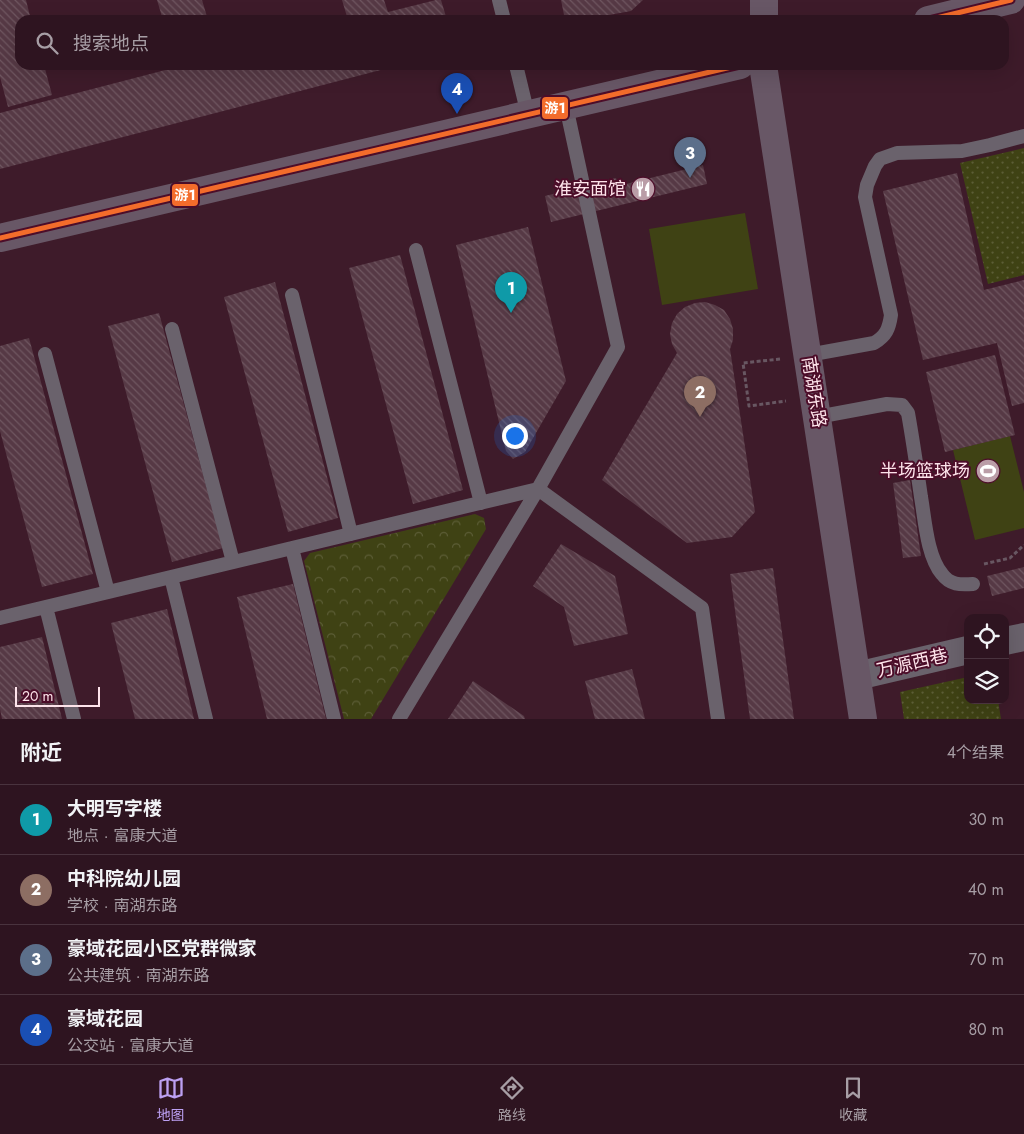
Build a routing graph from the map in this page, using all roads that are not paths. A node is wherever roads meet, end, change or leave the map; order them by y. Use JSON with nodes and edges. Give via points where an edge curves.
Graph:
{"nodes":[{"id":1,"x":500,"y":0,"type":"edge"},
{"id":2,"x":764,"y":0,"type":"edge"},
{"id":3,"x":1011,"y":0,"type":"edge"},
{"id":4,"x":503,"y":15,"type":"edge"},
{"id":5,"x":764,"y":15,"type":"edge"},
{"id":6,"x":949,"y":15,"type":"edge"},
{"id":7,"x":517,"y":70,"type":"edge"},
{"id":8,"x":719,"y":70,"type":"edge"},
{"id":9,"x":765,"y":70,"type":"edge"},
{"id":10,"x":566,"y":106,"type":"junction"},
{"id":11,"x":528,"y":115,"type":"junction"},
{"id":12,"x":1024,"y":136,"type":"edge"},
{"id":13,"x":0,"y":238,"type":"edge"},
{"id":14,"x":416,"y":250,"type":"dead end"},
{"id":15,"x":292,"y":295,"type":"dead end"},
{"id":16,"x":172,"y":329,"type":"dead end"},
{"id":17,"x":45,"y":354,"type":"dead end"},
{"id":18,"x":808,"y":355,"type":"junction"},
{"id":19,"x":816,"y":407,"type":"junction"},
{"id":20,"x":538,"y":490,"type":"junction"},
{"id":21,"x":482,"y":503,"type":"junction"},
{"id":22,"x":350,"y":534,"type":"junction"},
{"id":23,"x":292,"y":548,"type":"junction"},
{"id":24,"x":233,"y":562,"type":"junction"},
{"id":25,"x":171,"y":577,"type":"junction"},
{"id":26,"x":973,"y":584,"type":"dead end"},
{"id":27,"x":108,"y":592,"type":"junction"},
{"id":28,"x":46,"y":607,"type":"junction"},
{"id":29,"x":0,"y":618,"type":"edge"},
{"id":30,"x":1024,"y":637,"type":"edge"},
{"id":31,"x":1009,"y":640,"type":"edge"},
{"id":32,"x":964,"y":651,"type":"edge"},
{"id":33,"x":857,"y":676,"type":"junction"},
{"id":34,"x":74,"y":719,"type":"edge"},
{"id":35,"x":206,"y":719,"type":"edge"},
{"id":36,"x":334,"y":719,"type":"edge"},
{"id":37,"x":399,"y":719,"type":"edge"},
{"id":38,"x":718,"y":719,"type":"edge"},
{"id":39,"x":863,"y":719,"type":"edge"}],
"edges":[{"from":1,"to":4,"type":"lane"},
{"from":2,"to":5,"type":"street"},
{"from":3,"to":6,"type":"street"},
{"from":7,"to":11,"type":"lane"},
{"from":8,"to":10,"type":"street"},
{"from":9,"to":18,"type":"street","name":"南湖东路"},
{"from":10,"to":11,"type":"street"},
{"from":10,"to":20,"type":"lane","via":[[618,347]]},
{"from":11,"to":13,"type":"street"},
{"from":12,"to":18,"type":"lane","via":[[962,151],[897,153],[880,159],[870,175],[865,197],[892,316],[889,329],[874,343]]},
{"from":14,"to":21,"type":"lane"},
{"from":15,"to":22,"type":"lane"},
{"from":16,"to":24,"type":"lane"},
{"from":17,"to":27,"type":"lane"},
{"from":18,"to":19,"type":"street","name":"南湖东路"},
{"from":19,"to":26,"type":"lane","via":[[902,405],[908,413],[929,544],[937,567],[950,582]]},
{"from":19,"to":33,"type":"street","name":"南湖东路"},
{"from":20,"to":21,"type":"lane"},
{"from":20,"to":37,"type":"lane"},
{"from":20,"to":38,"type":"lane","via":[[702,608]]},
{"from":21,"to":22,"type":"lane"},
{"from":22,"to":23,"type":"lane"},
{"from":23,"to":24,"type":"lane"},
{"from":23,"to":36,"type":"lane"},
{"from":24,"to":25,"type":"lane"},
{"from":25,"to":27,"type":"lane"},
{"from":25,"to":35,"type":"lane"},
{"from":27,"to":28,"type":"lane"},
{"from":28,"to":29,"type":"lane"},
{"from":28,"to":34,"type":"lane"},
{"from":30,"to":31,"type":"street"},
{"from":32,"to":33,"type":"street","name":"万源西巷"},
{"from":33,"to":39,"type":"street","name":"南湖东路"}]}
